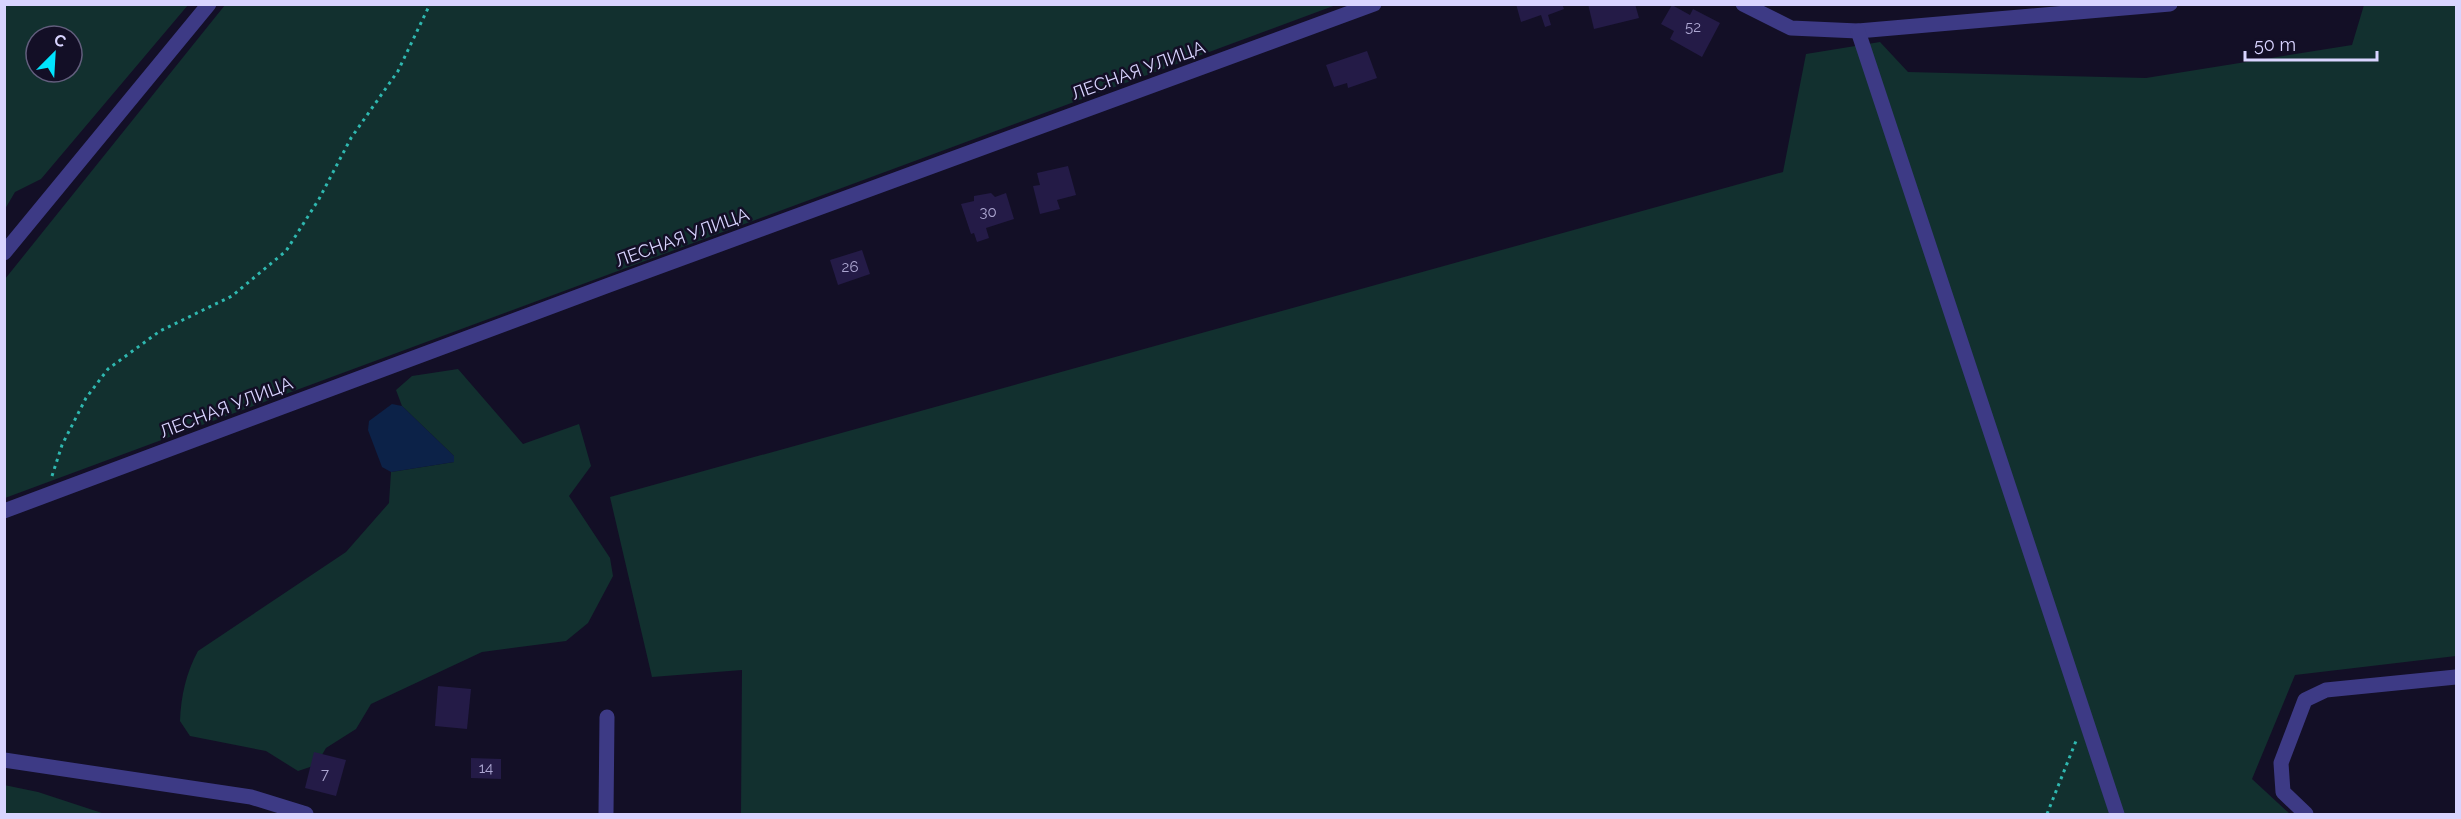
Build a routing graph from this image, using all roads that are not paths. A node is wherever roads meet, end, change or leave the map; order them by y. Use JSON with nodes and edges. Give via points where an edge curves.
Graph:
{"nodes":[{"id":1,"x":209,"y":4,"type":"edge"},
{"id":2,"x":1374,"y":4,"type":"edge"},
{"id":3,"x":1743,"y":4,"type":"edge"},
{"id":4,"x":2170,"y":4,"type":"edge"},
{"id":5,"x":1858,"y":31,"type":"junction"},
{"id":6,"x":4,"y":253,"type":"edge"},
{"id":7,"x":4,"y":511,"type":"edge"},
{"id":8,"x":2457,"y":677,"type":"edge"},
{"id":9,"x":607,"y":717,"type":"dead end"},
{"id":10,"x":4,"y":760,"type":"edge"},
{"id":11,"x":306,"y":814,"type":"edge"},
{"id":12,"x":606,"y":814,"type":"edge"},
{"id":13,"x":2117,"y":814,"type":"edge"},
{"id":14,"x":2306,"y":814,"type":"edge"}],
"edges":[{"from":1,"to":6,"type":"street"},
{"from":2,"to":7,"type":"street","name":"ЛЕСНАЯ УЛИЦА"},
{"from":3,"to":5,"type":"street","via":[[1791,28]]},
{"from":4,"to":5,"type":"street"},
{"from":5,"to":13,"type":"street"},
{"from":8,"to":14,"type":"street","via":[[2326,690],[2305,700],[2281,763],[2283,792]]},
{"from":9,"to":12,"type":"street"},
{"from":10,"to":11,"type":"street","via":[[251,797]]}]}
